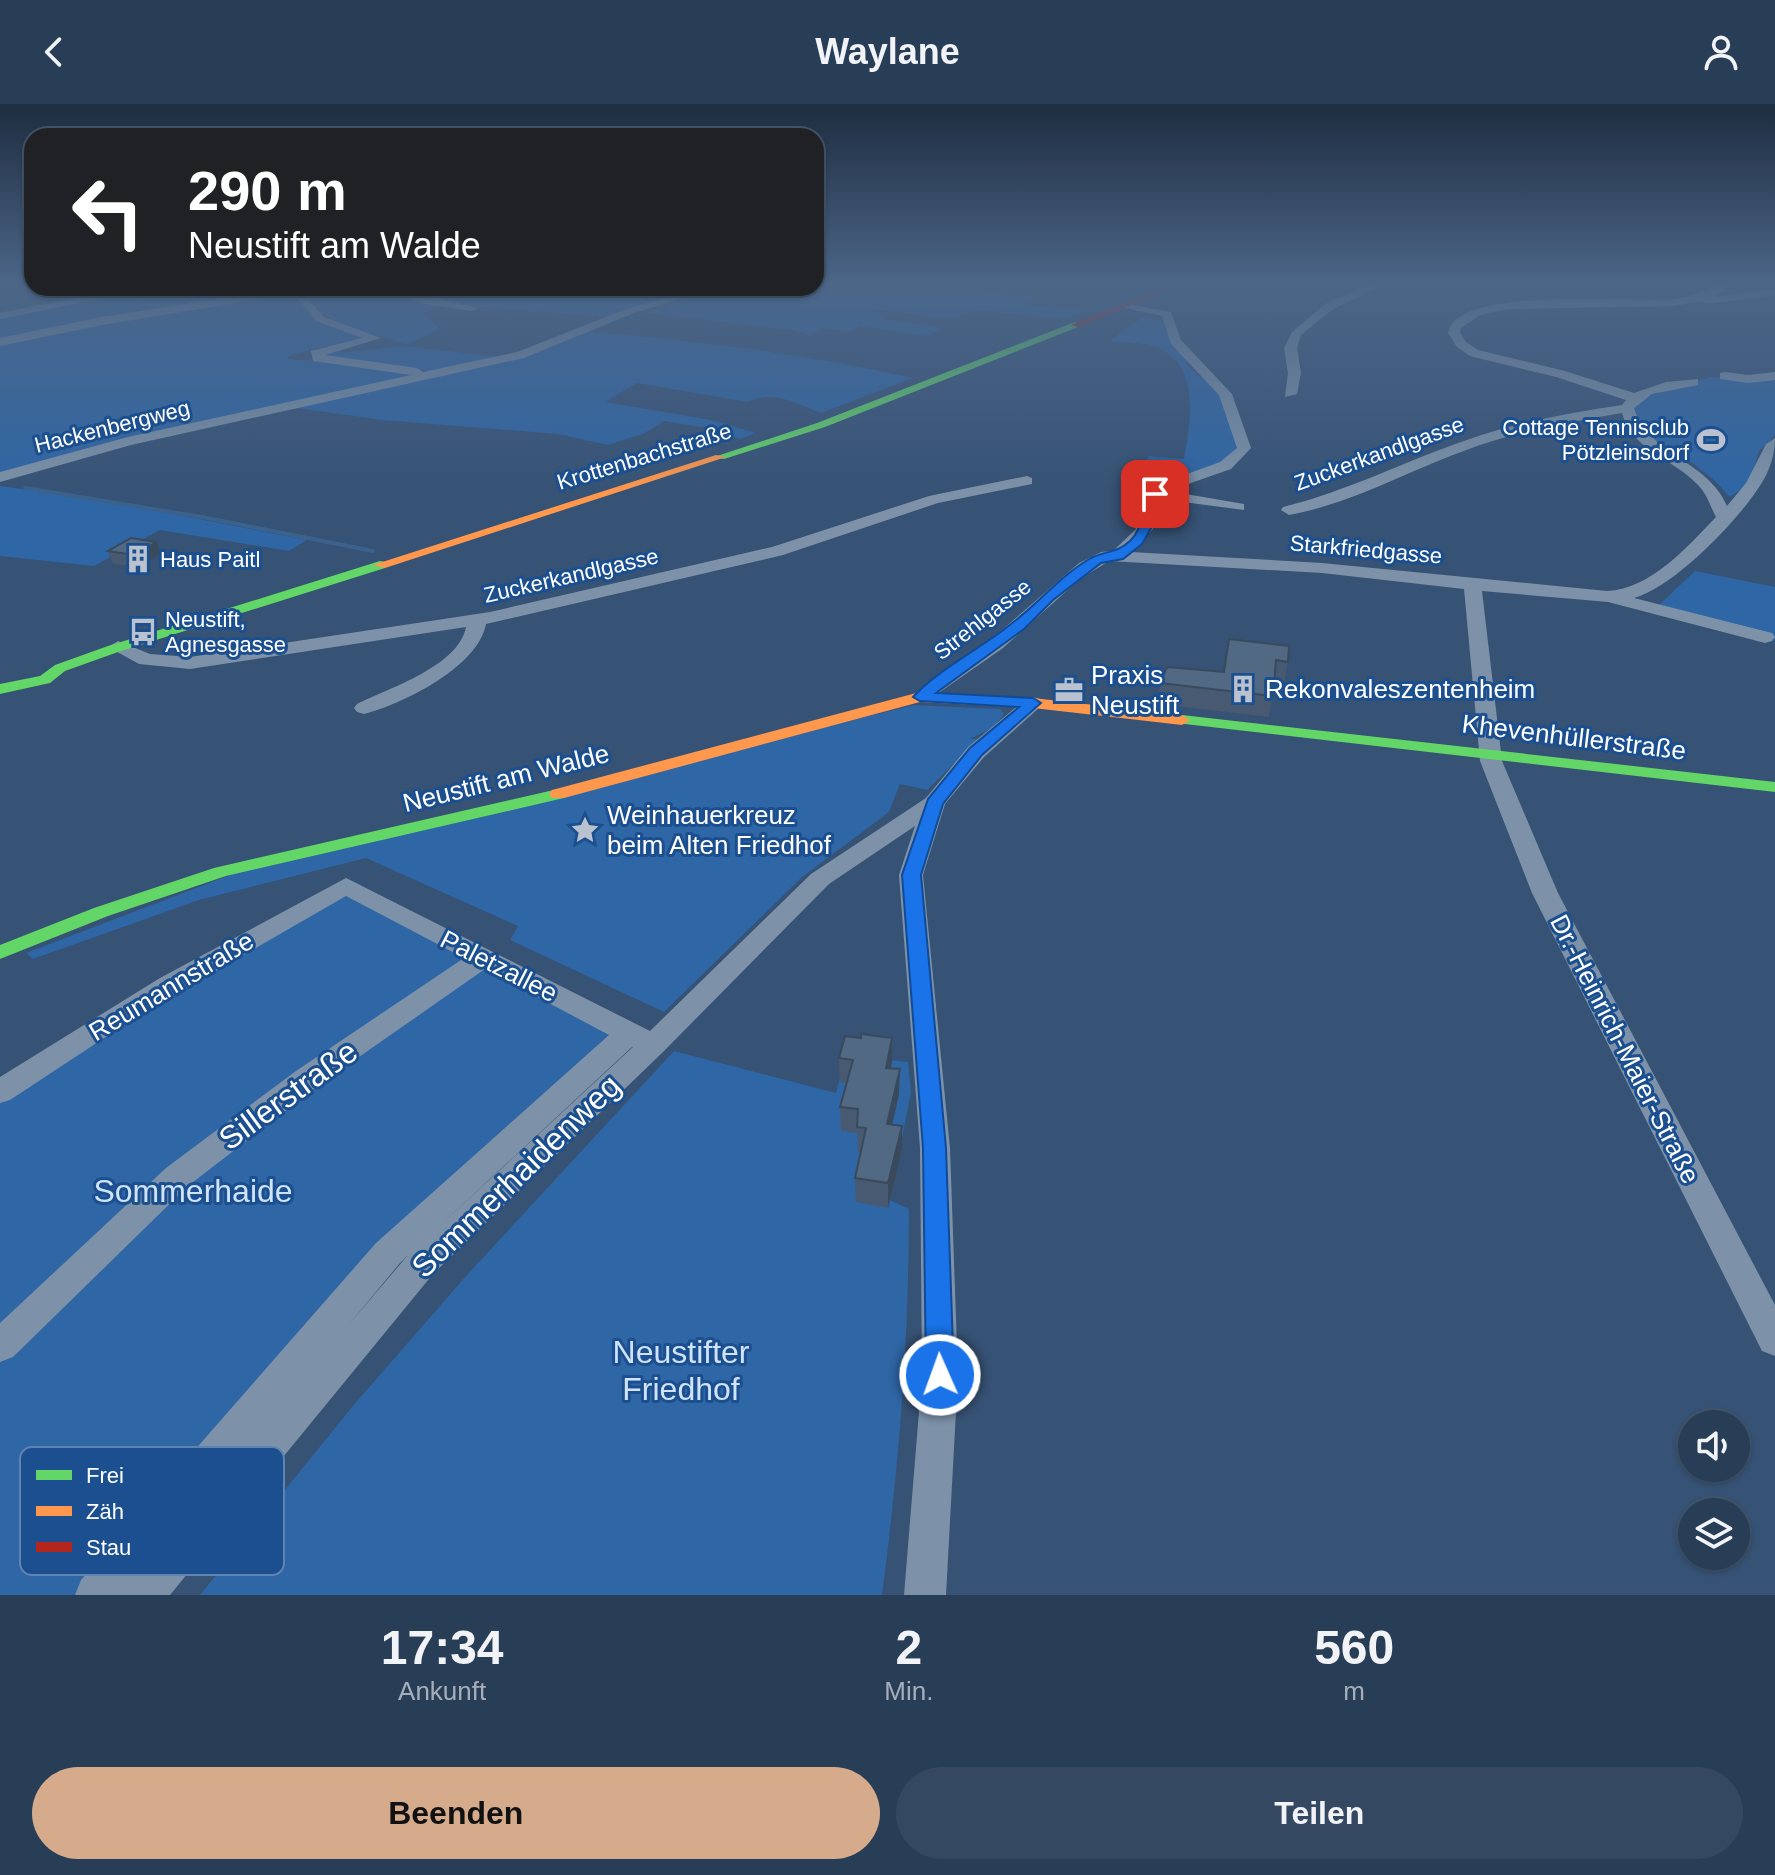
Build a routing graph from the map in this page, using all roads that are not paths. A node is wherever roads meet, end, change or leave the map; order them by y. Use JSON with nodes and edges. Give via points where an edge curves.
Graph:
{"nodes":[{"id":1,"x":318,"y":353,"type":"edge"},
{"id":2,"x":526,"y":353,"type":"edge"},
{"id":3,"x":1005,"y":353,"type":"edge"},
{"id":4,"x":1186,"y":353,"type":"edge"},
{"id":5,"x":1291,"y":353,"type":"edge"},
{"id":6,"x":1473,"y":353,"type":"edge"},
{"id":7,"x":427,"y":374,"type":"junction"},
{"id":8,"x":1725,"y":376,"type":"dead end"},
{"id":9,"x":1775,"y":376,"type":"edge"},
{"id":10,"x":1693,"y":382,"type":"dead end"},
{"id":11,"x":1290,"y":394,"type":"dead end"},
{"id":12,"x":1631,"y":403,"type":"junction"},
{"id":13,"x":1775,"y":442,"type":"edge"},
{"id":14,"x":0,"y":477,"type":"edge"},
{"id":15,"x":1027,"y":481,"type":"dead end"},
{"id":16,"x":1155,"y":494,"type":"junction"},
{"id":17,"x":1238,"y":507,"type":"dead end"},
{"id":18,"x":1289,"y":510,"type":"dead end"},
{"id":19,"x":1723,"y":516,"type":"junction"},
{"id":20,"x":1118,"y":556,"type":"junction"},
{"id":21,"x":1472,"y":583,"type":"junction"},
{"id":22,"x":1609,"y":598,"type":"junction"},
{"id":23,"x":477,"y":621,"type":"junction"},
{"id":24,"x":1765,"y":637,"type":"dead end"},
{"id":25,"x":116,"y":648,"type":"junction"},
{"id":26,"x":5,"y":683,"type":"edge"},
{"id":27,"x":920,"y":697,"type":"junction"},
{"id":28,"x":1033,"y":703,"type":"junction"},
{"id":29,"x":364,"y":708,"type":"dead end"},
{"id":30,"x":1488,"y":753,"type":"junction"},
{"id":31,"x":1775,"y":787,"type":"edge"},
{"id":32,"x":934,"y":803,"type":"junction"},
{"id":33,"x":346,"y":886,"type":"joint"},
{"id":34,"x":0,"y":952,"type":"edge"},
{"id":35,"x":483,"y":958,"type":"junction"},
{"id":36,"x":641,"y":1039,"type":"junction"},
{"id":37,"x":0,"y":1092,"type":"edge"},
{"id":38,"x":1775,"y":1340,"type":"edge"},
{"id":39,"x":0,"y":1346,"type":"edge"},
{"id":40,"x":222,"y":1447,"type":"edge"},
{"id":41,"x":267,"y":1447,"type":"edge"},
{"id":42,"x":113,"y":1575,"type":"edge"},
{"id":43,"x":160,"y":1575,"type":"edge"},
{"id":44,"x":96,"y":1595,"type":"edge"},
{"id":45,"x":143,"y":1595,"type":"edge"},
{"id":46,"x":925,"y":1595,"type":"edge"}],
"edges":[{"from":1,"to":7,"type":"street","via":[[317,358]]},
{"from":2,"to":7,"type":"street","name":"Hackenbergweg"},
{"from":3,"to":25,"type":"main road","name":"Krottenbachstraße","via":[[821,425]]},
{"from":4,"to":16,"type":"street","via":[[1225,394],[1244,448],[1226,465]]},
{"from":5,"to":11,"type":"street","via":[[1295,373]]},
{"from":6,"to":12,"type":"street","via":[[1560,374]]},
{"from":7,"to":14,"type":"street","name":"Hackenbergweg","via":[[128,441]]},
{"from":8,"to":9,"type":"street"},
{"from":10,"to":12,"type":"street","via":[[1659,388]]},
{"from":12,"to":18,"type":"street","name":"Zuckerkandlgasse","via":[[1458,448],[1320,503]]},
{"from":12,"to":19,"type":"street","via":[[1629,423],[1637,433],[1695,471],[1710,486]]},
{"from":13,"to":19,"type":"street","name":"Starkfriedgasse","via":[[1756,482]]},
{"from":15,"to":23,"type":"street","name":"Zuckerkandlgasse","via":[[935,499],[777,551]]},
{"from":16,"to":17,"type":"street"},
{"from":16,"to":20,"type":"street","name":"Strehlgasse","via":[[1137,542]]},
{"from":19,"to":22,"type":"street","name":"Starkfriedgasse","via":[[1654,582]]},
{"from":20,"to":21,"type":"street","name":"Starkfriedgasse"},
{"from":20,"to":27,"type":"street","name":"Strehlgasse","via":[[1097,560],[1019,626]]},
{"from":21,"to":22,"type":"street","name":"Starkfriedgasse"},
{"from":21,"to":30,"type":"street","name":"Dr.-Heinrich-Maier-Straße"},
{"from":22,"to":24,"type":"street","name":"Starkfriedgasse"},
{"from":23,"to":25,"type":"street","name":"Zuckerkandlgasse","via":[[190,663],[146,660]]},
{"from":23,"to":29,"type":"street","via":[[477,633],[463,654]]},
{"from":25,"to":26,"type":"main road","name":"Krottenbachstraße","via":[[51,663],[47,679]]},
{"from":27,"to":28,"type":"main road","name":"Neustift am Walde"},
{"from":27,"to":34,"type":"main road","name":"Neustift am Walde","via":[[564,793],[221,872]]},
{"from":28,"to":30,"type":"main road","name":"Khevenhüllerstraße"},
{"from":28,"to":32,"type":"street","via":[[976,752]]},
{"from":30,"to":31,"type":"main road","name":"Khevenhüllerstraße"},
{"from":30,"to":38,"type":"street","name":"Dr.-Heinrich-Maier-Straße","via":[[1545,893]]},
{"from":32,"to":36,"type":"street","name":"Sommerhaidenweg","via":[[820,879]]},
{"from":32,"to":46,"type":"street","via":[[911,875],[935,1148],[940,1375]]},
{"from":33,"to":35,"type":"street","name":"Paletzallee"},
{"from":33,"to":37,"type":"street","name":"Reumannstraße"},
{"from":35,"to":36,"type":"street","name":"Paletzallee"},
{"from":35,"to":39,"type":"street","name":"Sillerstraße","via":[[306,1079],[177,1177]]},
{"from":36,"to":40,"type":"street","via":[[388,1253]]},
{"from":36,"to":41,"type":"street","name":"Sommerhaidenweg","via":[[421,1264]]},
{"from":42,"to":44,"type":"street"},
{"from":43,"to":45,"type":"street","name":"Sommerhaidenweg"}]}
